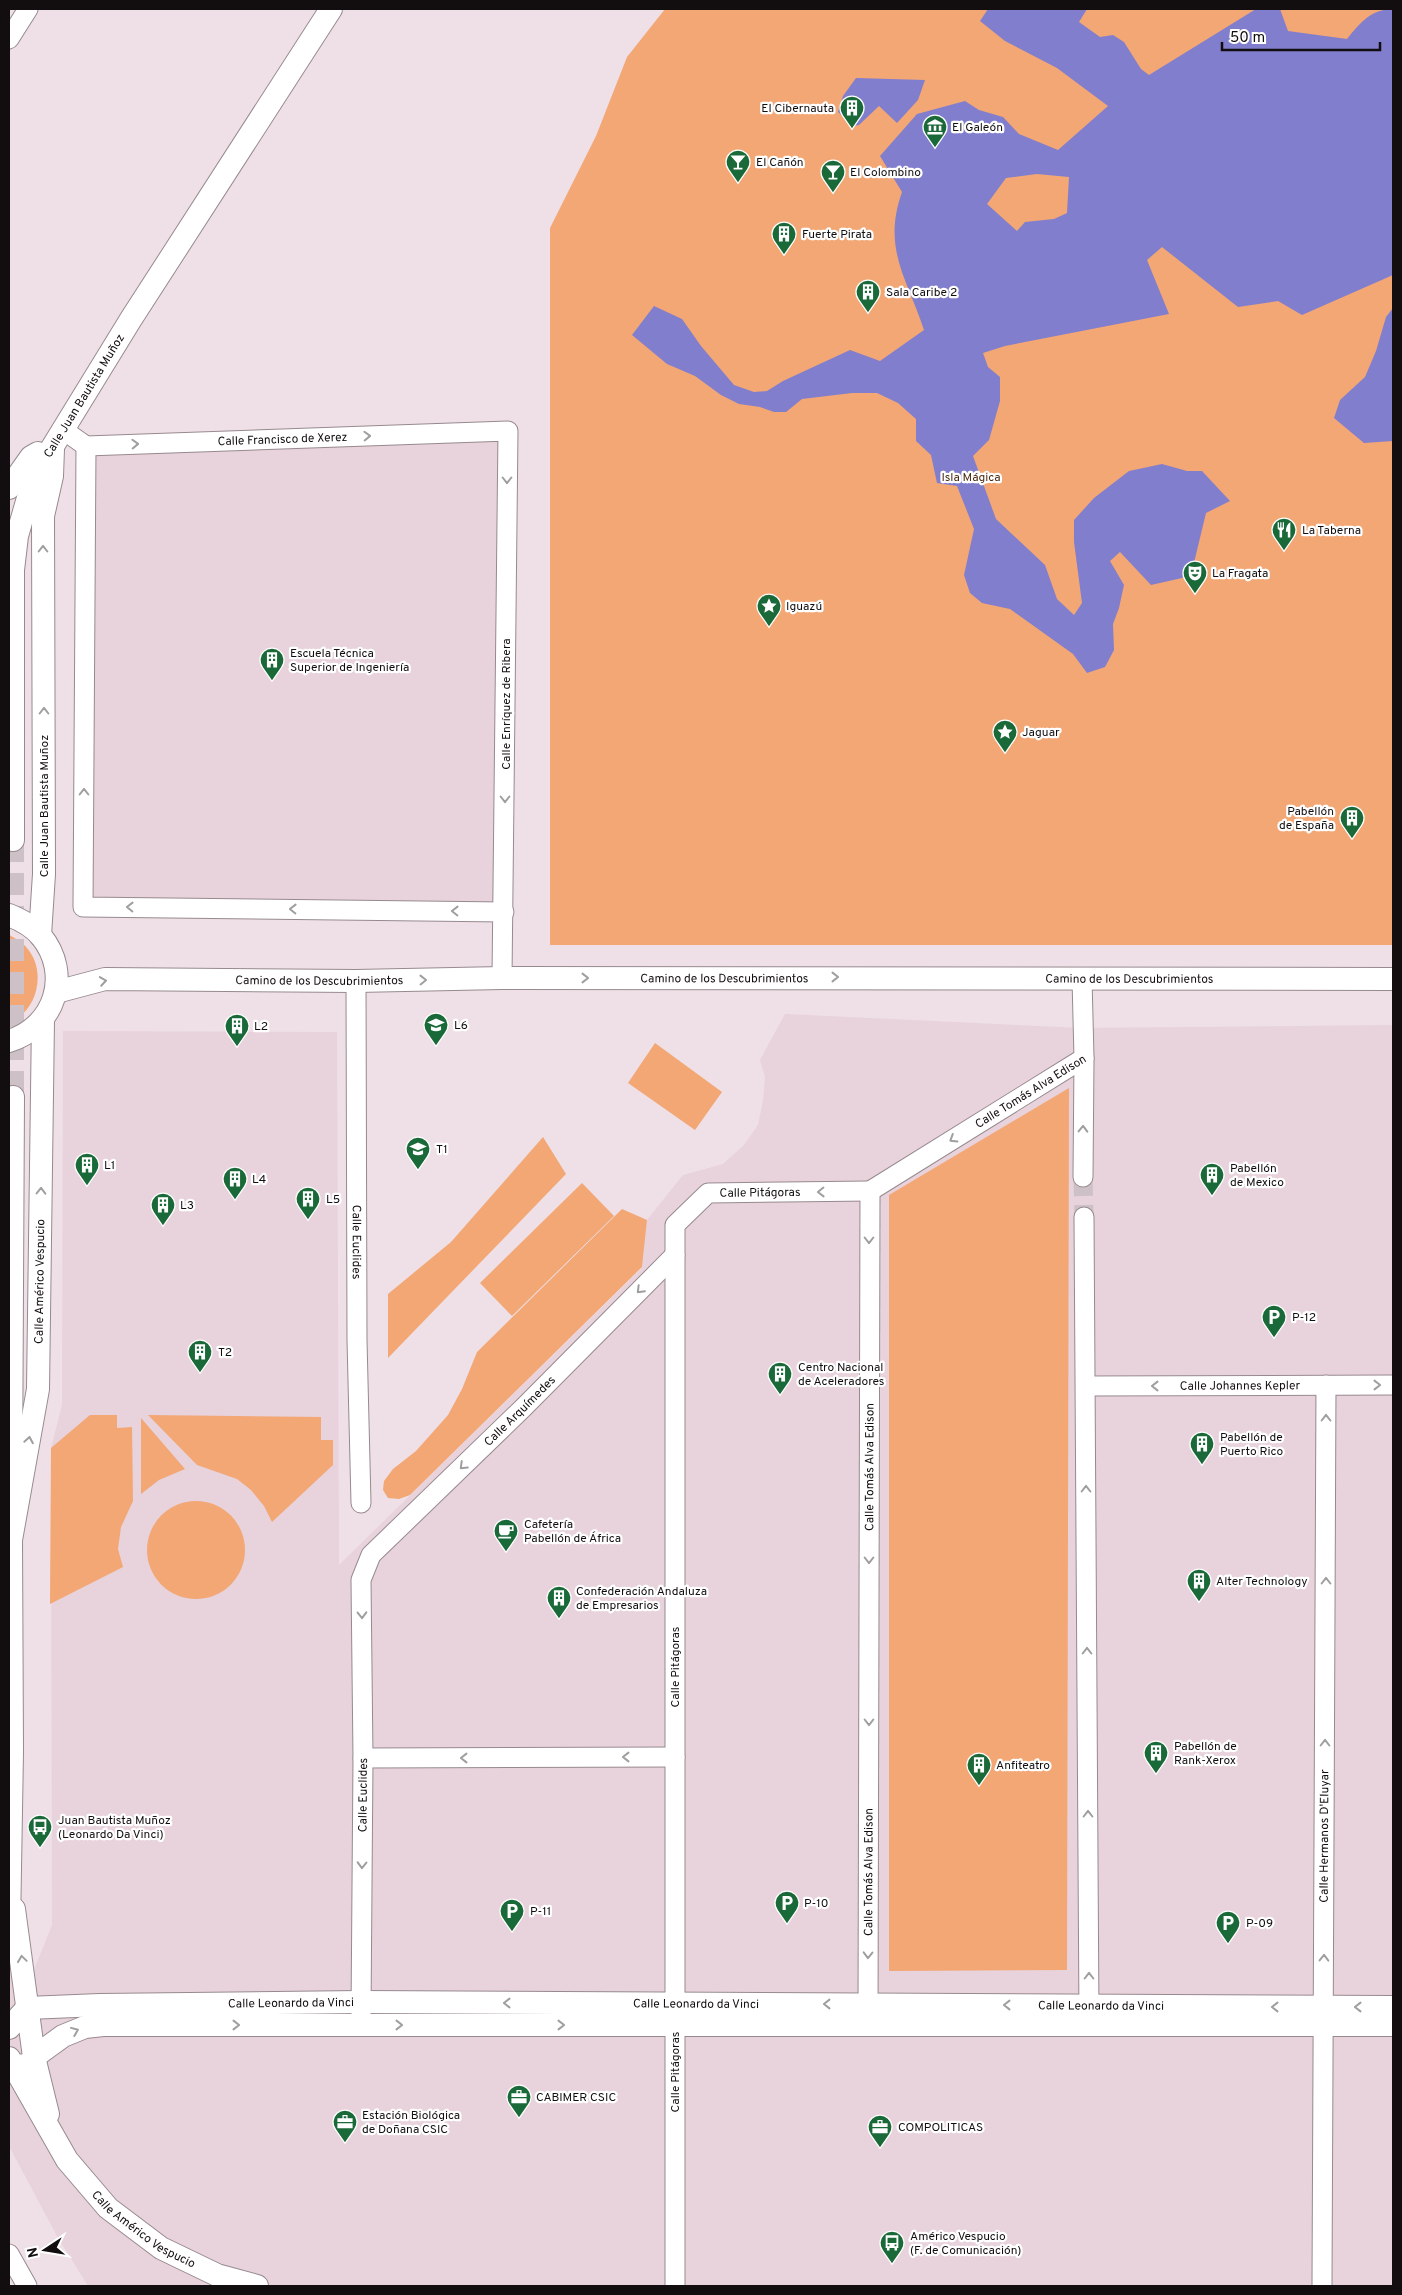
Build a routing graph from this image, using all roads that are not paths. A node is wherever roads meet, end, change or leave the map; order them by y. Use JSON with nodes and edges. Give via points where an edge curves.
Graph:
{"nodes":[{"id":1,"x":28,"y":9,"type":"edge"},
{"id":2,"x":331,"y":9,"type":"edge"},
{"id":3,"x":9,"y":39,"type":"edge"},
{"id":4,"x":508,"y":431,"type":"joint"},
{"id":5,"x":57,"y":437,"type":"junction"},
{"id":6,"x":86,"y":446,"type":"junction"},
{"id":7,"x":9,"y":488,"type":"edge"},
{"id":8,"x":13,"y":840,"type":"dead end"},
{"id":9,"x":504,"y":912,"type":"junction"},
{"id":10,"x":9,"y":915,"type":"edge"},
{"id":11,"x":40,"y":935,"type":"junction"},
{"id":12,"x":502,"y":978,"type":"junction"},
{"id":13,"x":1082,"y":978,"type":"junction"},
{"id":14,"x":1393,"y":979,"type":"edge"},
{"id":15,"x":356,"y":981,"type":"junction"},
{"id":16,"x":56,"y":992,"type":"junction"},
{"id":17,"x":43,"y":1019,"type":"junction"},
{"id":18,"x":9,"y":1041,"type":"edge"},
{"id":19,"x":1084,"y":1058,"type":"junction"},
{"id":20,"x":13,"y":1097,"type":"dead end"},
{"id":21,"x":1083,"y":1178,"type":"tunnel mouth"},
{"id":22,"x":870,"y":1191,"type":"junction"},
{"id":23,"x":1084,"y":1217,"type":"tunnel mouth"},
{"id":24,"x":675,"y":1255,"type":"junction"},
{"id":25,"x":1326,"y":1385,"type":"junction"},
{"id":26,"x":1393,"y":1385,"type":"edge"},
{"id":27,"x":1086,"y":1386,"type":"junction"},
{"id":28,"x":361,"y":1503,"type":"dead end"},
{"id":29,"x":10,"y":1535,"type":"edge"},
{"id":30,"x":365,"y":1566,"type":"joint"},
{"id":31,"x":10,"y":1752,"type":"edge"},
{"id":32,"x":675,"y":1757,"type":"junction"},
{"id":33,"x":363,"y":1758,"type":"junction"},
{"id":34,"x":10,"y":1888,"type":"junction"},
{"id":35,"x":9,"y":1927,"type":"edge"},
{"id":36,"x":361,"y":2002,"type":"junction"},
{"id":37,"x":1393,"y":2007,"type":"edge"},
{"id":38,"x":28,"y":2008,"type":"junction"},
{"id":39,"x":675,"y":2014,"type":"junction"},
{"id":40,"x":868,"y":2015,"type":"junction"},
{"id":41,"x":1089,"y":2016,"type":"junction"},
{"id":42,"x":1323,"y":2016,"type":"junction"},
{"id":43,"x":361,"y":2025,"type":"junction"},
{"id":44,"x":1393,"y":2025,"type":"edge"},
{"id":45,"x":9,"y":2028,"type":"edge"},
{"id":46,"x":31,"y":2033,"type":"junction"},
{"id":47,"x":34,"y":2057,"type":"junction"},
{"id":48,"x":11,"y":2062,"type":"edge"},
{"id":49,"x":55,"y":2141,"type":"junction"},
{"id":50,"x":9,"y":2254,"type":"edge"},
{"id":51,"x":26,"y":2286,"type":"edge"},
{"id":52,"x":257,"y":2286,"type":"edge"},
{"id":53,"x":675,"y":2286,"type":"edge"},
{"id":54,"x":1322,"y":2286,"type":"edge"}],
"edges":[{"from":1,"to":3,"type":"street"},
{"from":2,"to":5,"type":"street","name":"Calle Juan Bautista Muñoz"},
{"from":6,"to":4,"type":"street","name":"Calle Francisco de Xerez","one_way":true},
{"from":4,"to":9,"type":"street","name":"Calle Enríquez de Ribera","one_way":true},
{"from":5,"to":6,"type":"street"},
{"from":5,"to":7,"type":"street","via":[[31,457]]},
{"from":5,"to":8,"type":"street","via":[[34,477],[23,511],[13,570]]},
{"from":11,"to":5,"type":"street","name":"Calle Juan Bautista Muñoz","one_way":true,"via":[[44,874],[43,516]]},
{"from":9,"to":6,"type":"street","one_way":true,"via":[[83,907]]},
{"from":9,"to":12,"type":"street","name":"Calle Enríquez de Ribera"},
{"from":10,"to":11,"type":"street","via":[[25,922]]},
{"from":11,"to":16,"type":"street","via":[[57,972]]},
{"from":12,"to":13,"type":"street","name":"Camino de los Descubrimientos","one_way":true},
{"from":15,"to":12,"type":"street","name":"Camino de los Descubrimientos","one_way":true},
{"from":13,"to":14,"type":"street","name":"Camino de los Descubrimientos"},
{"from":13,"to":19,"type":"street"},
{"from":16,"to":15,"type":"street","name":"Camino de los Descubrimientos","one_way":true,"via":[[106,979]]},
{"from":15,"to":28,"type":"street","name":"Calle Euclides"},
{"from":16,"to":17,"type":"street"},
{"from":17,"to":18,"type":"street","via":[[23,1036]]},
{"from":29,"to":17,"type":"street","name":"Calle Américo Vespucio","one_way":true,"via":[[38,1389]]},
{"from":21,"to":19,"type":"street","name":"Calle Tomás Alva Edison","one_way":true},
{"from":19,"to":22,"type":"street","name":"Calle Tomás Alva Edison","one_way":true},
{"from":20,"to":29,"type":"street"},
{"from":22,"to":24,"type":"street","name":"Calle Pitágoras","one_way":true,"via":[[708,1194],[675,1225]]},
{"from":22,"to":40,"type":"street","name":"Calle Tomás Alva Edison","one_way":true},
{"from":23,"to":27,"type":"street"},
{"from":24,"to":30,"type":"street","name":"Calle Arquímedes","one_way":true,"via":[[372,1555]]},
{"from":24,"to":32,"type":"street","name":"Calle Pitágoras"},
{"from":25,"to":26,"type":"street","name":"Calle Johannes Kepler","one_way":true},
{"from":25,"to":27,"type":"street","name":"Calle Johannes Kepler","one_way":true},
{"from":42,"to":25,"type":"street","name":"Calle Hermanos D'Eluyar","one_way":true},
{"from":41,"to":27,"type":"street","one_way":true},
{"from":29,"to":31,"type":"street","name":"Calle Américo Vespucio"},
{"from":30,"to":33,"type":"street","name":"Calle Euclides","one_way":true,"via":[[361,1580]]},
{"from":31,"to":34,"type":"street","name":"Calle Américo Vespucio"},
{"from":32,"to":33,"type":"street","one_way":true},
{"from":32,"to":39,"type":"street","name":"Calle Pitágoras"},
{"from":33,"to":36,"type":"street","name":"Calle Euclides","one_way":true},
{"from":34,"to":35,"type":"street","name":"Calle Américo Vespucio"},
{"from":38,"to":34,"type":"street","name":"Calle Américo Vespucio","one_way":true},
{"from":36,"to":38,"type":"street","name":"Calle Leonardo da Vinci"},
{"from":39,"to":36,"type":"street","name":"Calle Leonardo da Vinci","one_way":true},
{"from":36,"to":43,"type":"street","name":"Calle Euclides"},
{"from":37,"to":42,"type":"street","name":"Calle Leonardo da Vinci","one_way":true},
{"from":38,"to":45,"type":"street"},
{"from":38,"to":46,"type":"street","name":"Calle Américo Vespucio"},
{"from":39,"to":40,"type":"street","name":"Calle Leonardo da Vinci"},
{"from":43,"to":39,"type":"street","name":"Calle Leonardo da Vinci","one_way":true},
{"from":39,"to":53,"type":"street","name":"Calle Pitágoras"},
{"from":40,"to":41,"type":"street","name":"Calle Leonardo da Vinci"},
{"from":41,"to":42,"type":"street","name":"Calle Leonardo da Vinci"},
{"from":42,"to":44,"type":"street","name":"Calle Leonardo da Vinci"},
{"from":42,"to":54,"type":"street","name":"Calle Hermanos D'Eluyar"},
{"from":47,"to":43,"type":"street","name":"Calle Leonardo da Vinci","one_way":true,"via":[[74,2030],[103,2025]]},
{"from":45,"to":46,"type":"street","via":[[22,2026]]},
{"from":46,"to":47,"type":"street","name":"Calle Américo Vespucio"},
{"from":47,"to":48,"type":"street","name":"Calle Leonardo da Vinci","via":[[28,2065],[20,2067]]},
{"from":47,"to":49,"type":"street","name":"Calle Américo Vespucio"},
{"from":48,"to":49,"type":"street","name":"Calle Américo Vespucio"},
{"from":49,"to":52,"type":"street","name":"Calle Américo Vespucio","via":[[108,2208],[132,2228],[161,2248],[217,2275]]},
{"from":50,"to":51,"type":"street"}]}
